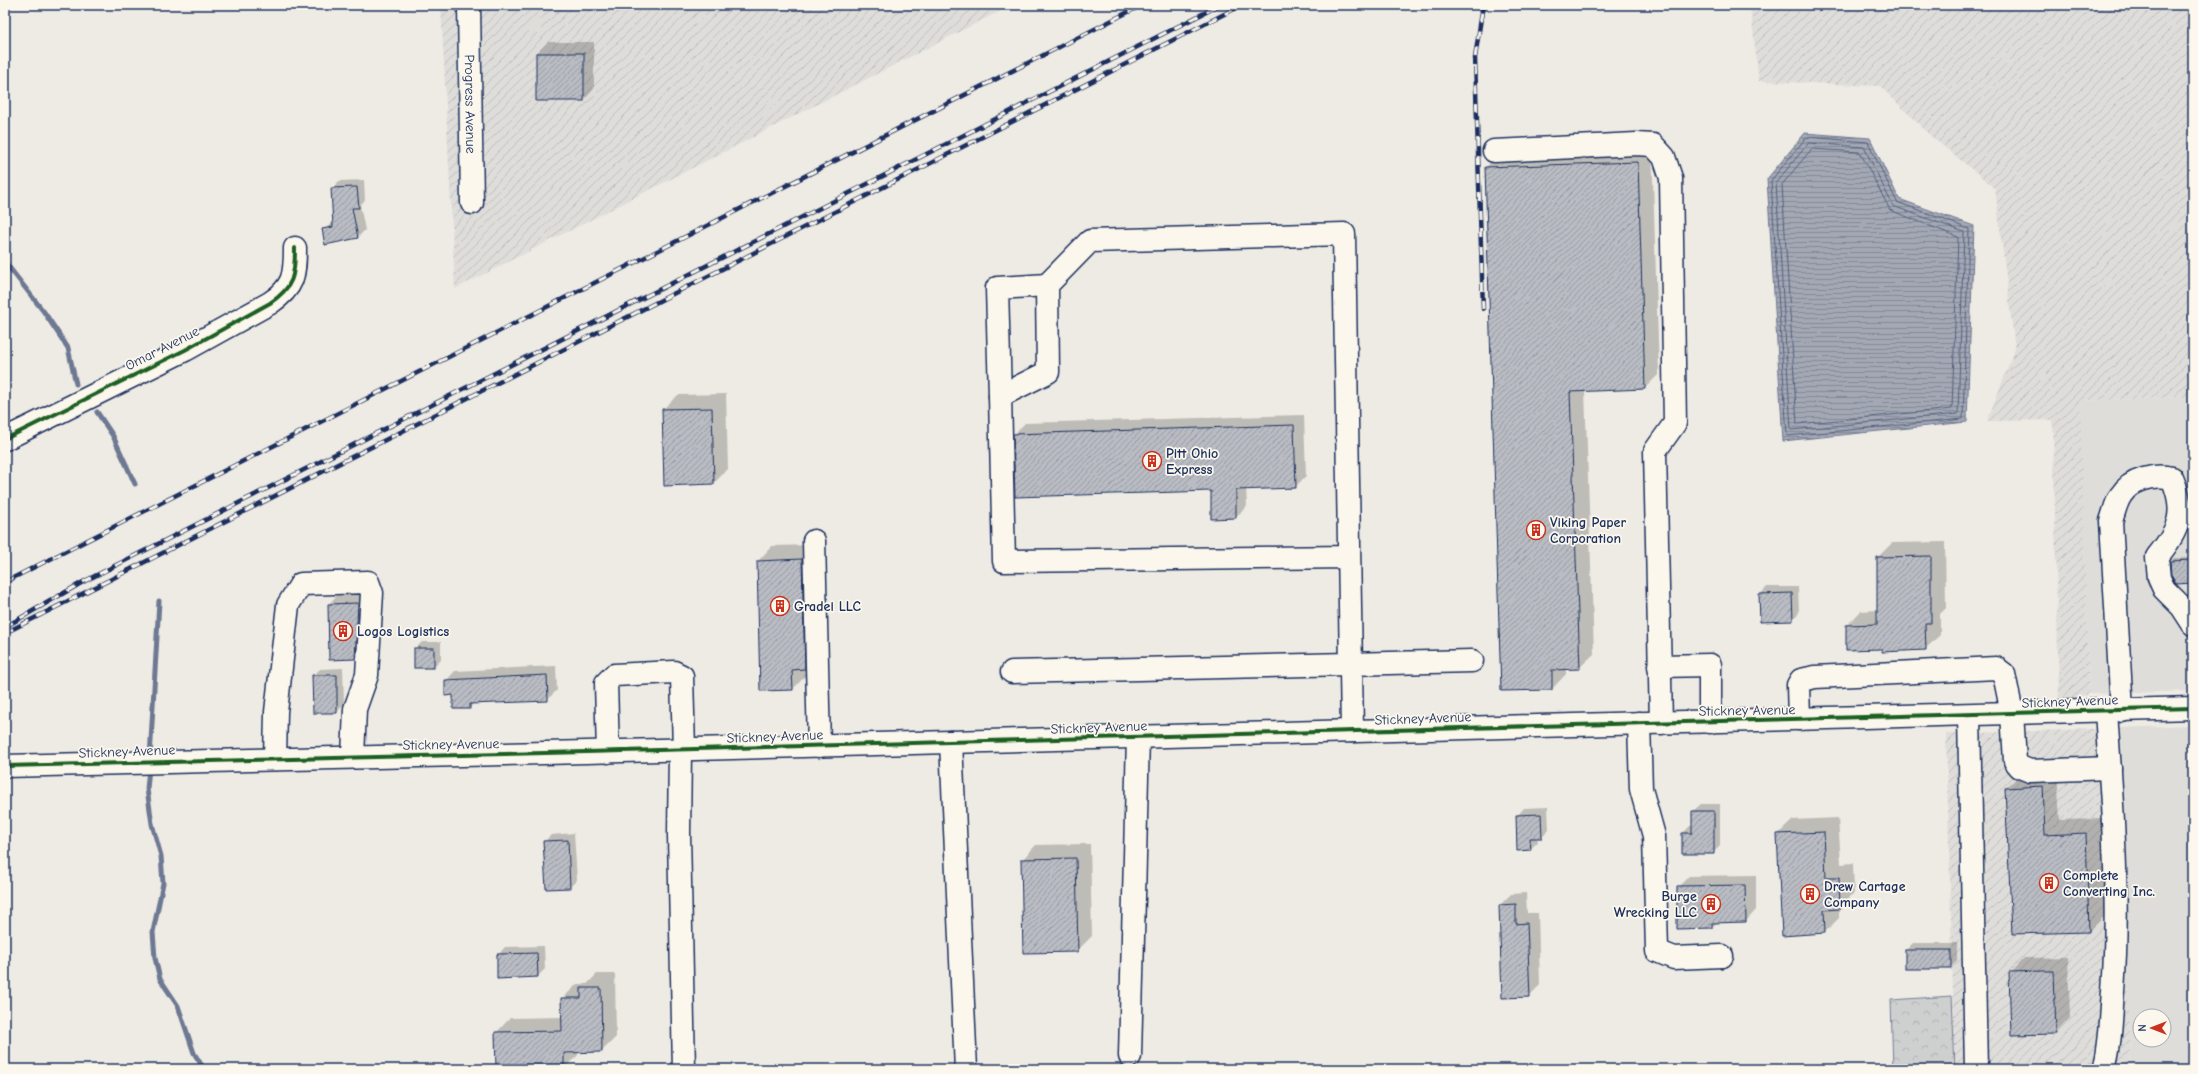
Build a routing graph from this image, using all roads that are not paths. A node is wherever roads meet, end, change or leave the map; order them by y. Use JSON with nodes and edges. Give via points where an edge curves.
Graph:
{"nodes":[{"id":1,"x":469,"y":5,"type":"edge"},
{"id":2,"x":1494,"y":151,"type":"dead end"},
{"id":3,"x":472,"y":203,"type":"dead end"},
{"id":4,"x":295,"y":248,"type":"dead end"},
{"id":5,"x":1047,"y":285,"type":"junction"},
{"id":6,"x":1000,"y":396,"type":"junction"},
{"id":7,"x":5,"y":439,"type":"edge"},
{"id":8,"x":814,"y":541,"type":"dead end"},
{"id":9,"x":1349,"y":557,"type":"junction"},
{"id":10,"x":2193,"y":624,"type":"edge"},
{"id":11,"x":1472,"y":661,"type":"dead end"},
{"id":12,"x":1351,"y":665,"type":"junction"},
{"id":13,"x":1659,"y":666,"type":"junction"},
{"id":14,"x":1012,"y":672,"type":"dead end"},
{"id":15,"x":2193,"y":708,"type":"edge"},
{"id":16,"x":2114,"y":711,"type":"junction"},
{"id":17,"x":2012,"y":713,"type":"junction"},
{"id":18,"x":1969,"y":715,"type":"junction"},
{"id":19,"x":1799,"y":719,"type":"junction"},
{"id":20,"x":1710,"y":722,"type":"junction"},
{"id":21,"x":1639,"y":723,"type":"junction"},
{"id":22,"x":1661,"y":723,"type":"junction"},
{"id":23,"x":1352,"y":731,"type":"junction"},
{"id":24,"x":1138,"y":737,"type":"junction"},
{"id":25,"x":951,"y":742,"type":"junction"},
{"id":26,"x":818,"y":746,"type":"junction"},
{"id":27,"x":682,"y":750,"type":"junction"},
{"id":28,"x":608,"y":752,"type":"junction"},
{"id":29,"x":353,"y":757,"type":"junction"},
{"id":30,"x":275,"y":759,"type":"junction"},
{"id":31,"x":5,"y":766,"type":"edge"},
{"id":32,"x":2110,"y":768,"type":"junction"},
{"id":33,"x":1722,"y":956,"type":"dead end"},
{"id":34,"x":1130,"y":1056,"type":"dead end"},
{"id":35,"x":684,"y":1069,"type":"edge"},
{"id":36,"x":966,"y":1069,"type":"edge"},
{"id":37,"x":1976,"y":1069,"type":"edge"},
{"id":38,"x":2104,"y":1069,"type":"edge"}],
"edges":[{"from":1,"to":3,"type":"street","name":"Progress Avenue"},
{"from":2,"to":13,"type":"street","via":[[1653,145],[1664,157],[1671,178],[1675,423],[1655,451]]},
{"from":4,"to":7,"type":"street","name":"Omar Avenue","via":[[294,273],[290,284],[270,303],[185,350]]},
{"from":5,"to":6,"type":"street","via":[[1048,372]]},
{"from":5,"to":6,"type":"street","via":[[997,288]]},
{"from":5,"to":9,"type":"street","via":[[1090,241],[1344,234]]},
{"from":6,"to":9,"type":"street","via":[[1004,561]]},
{"from":8,"to":26,"type":"street"},
{"from":9,"to":12,"type":"street"},
{"from":10,"to":16,"type":"street","via":[[2158,578],[2157,557],[2174,534],[2180,520],[2178,492],[2172,478],[2156,476],[2142,479],[2121,494],[2111,521]]},
{"from":11,"to":12,"type":"street"},
{"from":12,"to":14,"type":"street"},
{"from":12,"to":23,"type":"street"},
{"from":13,"to":20,"type":"street","via":[[1710,665]]},
{"from":13,"to":22,"type":"street"},
{"from":15,"to":16,"type":"street","name":"Stickney Avenue"},
{"from":16,"to":17,"type":"street","name":"Stickney Avenue"},
{"from":16,"to":32,"type":"street"},
{"from":17,"to":18,"type":"street","name":"Stickney Avenue"},
{"from":17,"to":19,"type":"street","via":[[2004,674],[1996,668],[1815,677],[1801,680],[1798,685]]},
{"from":17,"to":32,"type":"street","via":[[2015,761],[2020,767],[2030,771]]},
{"from":18,"to":19,"type":"street","name":"Stickney Avenue"},
{"from":18,"to":37,"type":"street"},
{"from":19,"to":20,"type":"street","name":"Stickney Avenue"},
{"from":20,"to":22,"type":"street","name":"Stickney Avenue"},
{"from":21,"to":22,"type":"street","name":"Stickney Avenue"},
{"from":21,"to":23,"type":"street","name":"Stickney Avenue"},
{"from":21,"to":33,"type":"street","via":[[1641,789],[1654,836],[1657,951],[1674,958]]},
{"from":23,"to":24,"type":"street","name":"Stickney Avenue"},
{"from":24,"to":25,"type":"street","name":"Stickney Avenue"},
{"from":24,"to":34,"type":"street"},
{"from":25,"to":26,"type":"street","name":"Stickney Avenue"},
{"from":25,"to":36,"type":"street"},
{"from":26,"to":27,"type":"street","name":"Stickney Avenue"},
{"from":27,"to":28,"type":"street","name":"Stickney Avenue"},
{"from":27,"to":28,"type":"street","via":[[682,676],[674,672],[614,675],[606,683]]},
{"from":27,"to":35,"type":"street","via":[[679,828]]},
{"from":28,"to":29,"type":"street","name":"Stickney Avenue"},
{"from":29,"to":30,"type":"street","name":"Stickney Avenue"},
{"from":29,"to":30,"type":"street","via":[[355,709],[367,675],[372,593],[368,582],[301,584],[288,605],[276,712]]},
{"from":30,"to":31,"type":"street","name":"Stickney Avenue"},
{"from":32,"to":38,"type":"street","via":[[2116,868],[2116,941]]}]}
